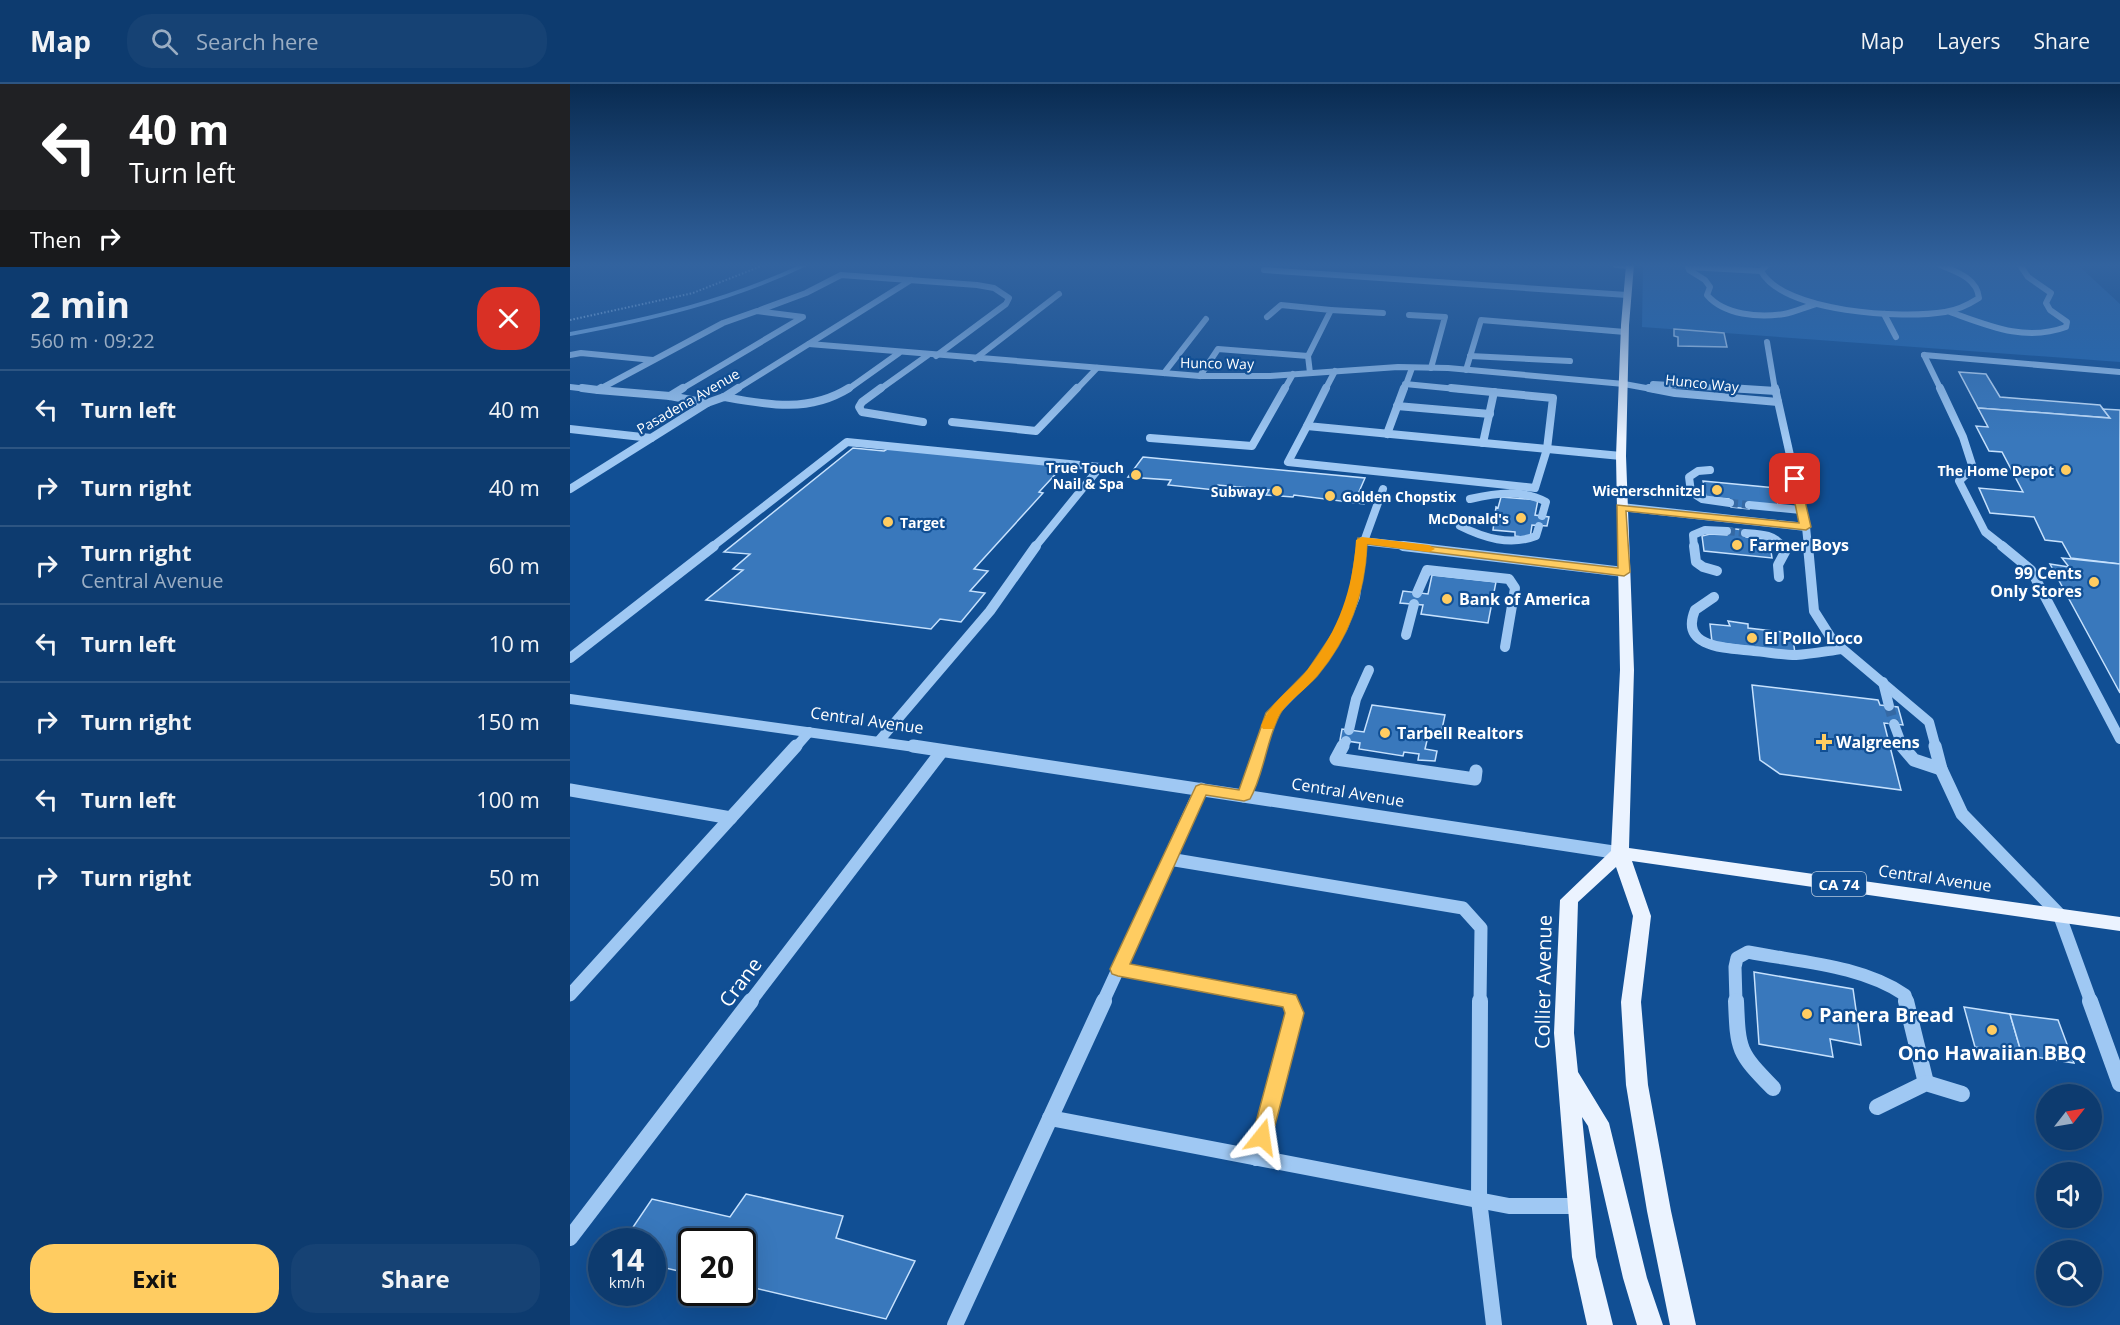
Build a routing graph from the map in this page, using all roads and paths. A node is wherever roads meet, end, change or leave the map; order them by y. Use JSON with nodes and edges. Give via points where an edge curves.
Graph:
{"nodes":[{"id":1,"x":723,"y":323,"type":"edge"},
{"id":2,"x":793,"y":323,"type":"edge"},
{"id":3,"x":843,"y":323,"type":"edge"},
{"id":4,"x":979,"y":323,"type":"edge"},
{"id":5,"x":1022,"y":323,"type":"edge"},
{"id":6,"x":1203,"y":323,"type":"edge"},
{"id":7,"x":1325,"y":323,"type":"edge"},
{"id":8,"x":1443,"y":323,"type":"edge"},
{"id":9,"x":1480,"y":323,"type":"edge"},
{"id":10,"x":1533,"y":323,"type":"edge"},
{"id":11,"x":1625,"y":323,"type":"edge"},
{"id":12,"x":1889,"y":323,"type":"edge"},
{"id":13,"x":1979,"y":323,"type":"edge"},
{"id":14,"x":2065,"y":323,"type":"edge"},
{"id":15,"x":1625,"y":328,"type":"junction"},
{"id":16,"x":1896,"y":337,"type":"dead end"},
{"id":17,"x":1767,"y":342,"type":"dead end"},
{"id":18,"x":809,"y":344,"type":"junction"},
{"id":19,"x":899,"y":353,"type":"junction"},
{"id":20,"x":570,"y":355,"type":"edge"},
{"id":21,"x":932,"y":356,"type":"junction"},
{"id":22,"x":1308,"y":356,"type":"junction"},
{"id":23,"x":1470,"y":356,"type":"junction"},
{"id":24,"x":975,"y":359,"type":"junction"},
{"id":25,"x":653,"y":360,"type":"junction"},
{"id":26,"x":1570,"y":361,"type":"dead end"},
{"id":27,"x":1097,"y":368,"type":"junction"},
{"id":28,"x":1412,"y":368,"type":"junction"},
{"id":29,"x":1431,"y":368,"type":"junction"},
{"id":30,"x":1466,"y":370,"type":"junction"},
{"id":31,"x":1335,"y":371,"type":"junction"},
{"id":32,"x":2120,"y":372,"type":"edge"},
{"id":33,"x":1164,"y":373,"type":"junction"},
{"id":34,"x":1310,"y":373,"type":"junction"},
{"id":35,"x":1293,"y":374,"type":"junction"},
{"id":36,"x":1200,"y":376,"type":"junction"},
{"id":37,"x":1405,"y":384,"type":"junction"},
{"id":38,"x":1624,"y":384,"type":"junction"},
{"id":39,"x":570,"y":387,"type":"edge"},
{"id":40,"x":598,"y":390,"type":"junction"},
{"id":41,"x":1776,"y":391,"type":"junction"},
{"id":42,"x":1494,"y":392,"type":"junction"},
{"id":43,"x":670,"y":396,"type":"junction"},
{"id":44,"x":724,"y":397,"type":"junction"},
{"id":45,"x":1778,"y":402,"type":"junction"},
{"id":46,"x":707,"y":403,"type":"junction"},
{"id":47,"x":1397,"y":406,"type":"junction"},
{"id":48,"x":1490,"y":414,"type":"junction"},
{"id":49,"x":923,"y":422,"type":"dead end"},
{"id":50,"x":952,"y":422,"type":"dead end"},
{"id":51,"x":1307,"y":426,"type":"junction"},
{"id":52,"x":571,"y":430,"type":"edge"},
{"id":53,"x":1387,"y":434,"type":"junction"},
{"id":54,"x":651,"y":438,"type":"junction"},
{"id":55,"x":1150,"y":438,"type":"dead end"},
{"id":56,"x":1483,"y":443,"type":"junction"},
{"id":57,"x":1547,"y":449,"type":"junction"},
{"id":58,"x":1621,"y":456,"type":"junction"},
{"id":59,"x":1710,"y":470,"type":"dead end"},
{"id":60,"x":570,"y":489,"type":"edge"},
{"id":61,"x":1383,"y":489,"type":"dead end"},
{"id":62,"x":1470,"y":499,"type":"dead end"},
{"id":63,"x":1730,"y":503,"type":"tunnel mouth"},
{"id":64,"x":1749,"y":505,"type":"tunnel mouth"},
{"id":65,"x":1621,"y":507,"type":"junction"},
{"id":66,"x":1801,"y":510,"type":"junction"},
{"id":67,"x":1460,"y":526,"type":"dead end"},
{"id":68,"x":1806,"y":527,"type":"junction"},
{"id":69,"x":1727,"y":531,"type":"tunnel mouth"},
{"id":70,"x":1745,"y":533,"type":"tunnel mouth"},
{"id":71,"x":1362,"y":540,"type":"junction"},
{"id":72,"x":1717,"y":571,"type":"dead end"},
{"id":73,"x":1624,"y":572,"type":"junction"},
{"id":74,"x":1779,"y":577,"type":"dead end"},
{"id":75,"x":1417,"y":593,"type":"dead end"},
{"id":76,"x":1714,"y":597,"type":"dead end"},
{"id":77,"x":1414,"y":604,"type":"dead end"},
{"id":78,"x":1406,"y":635,"type":"dead end"},
{"id":79,"x":1505,"y":647,"type":"dead end"},
{"id":80,"x":1842,"y":649,"type":"junction"},
{"id":81,"x":570,"y":658,"type":"edge"},
{"id":82,"x":1369,"y":670,"type":"dead end"},
{"id":83,"x":1883,"y":682,"type":"junction"},
{"id":84,"x":570,"y":699,"type":"edge"},
{"id":85,"x":1889,"y":706,"type":"tunnel mouth"},
{"id":86,"x":1894,"y":724,"type":"tunnel mouth"},
{"id":87,"x":809,"y":732,"type":"junction"},
{"id":88,"x":2120,"y":739,"type":"edge"},
{"id":89,"x":879,"y":741,"type":"junction"},
{"id":90,"x":942,"y":751,"type":"junction"},
{"id":91,"x":1941,"y":769,"type":"junction"},
{"id":92,"x":1476,"y":771,"type":"dead end"},
{"id":93,"x":1201,"y":789,"type":"junction"},
{"id":94,"x":570,"y":790,"type":"edge"},
{"id":95,"x":1244,"y":796,"type":"junction"},
{"id":96,"x":731,"y":818,"type":"junction"},
{"id":97,"x":1620,"y":853,"type":"junction"},
{"id":98,"x":1169,"y":859,"type":"junction"},
{"id":99,"x":2059,"y":914,"type":"junction"},
{"id":100,"x":2120,"y":924,"type":"edge"},
{"id":101,"x":1118,"y":969,"type":"junction"},
{"id":102,"x":570,"y":995,"type":"edge"},
{"id":103,"x":1567,"y":1074,"type":"junction"},
{"id":104,"x":1926,"y":1083,"type":"junction"},
{"id":105,"x":2120,"y":1084,"type":"edge"},
{"id":106,"x":1773,"y":1088,"type":"dead end"},
{"id":107,"x":1962,"y":1094,"type":"dead end"},
{"id":108,"x":1877,"y":1107,"type":"dead end"},
{"id":109,"x":1050,"y":1118,"type":"junction"},
{"id":110,"x":1256,"y":1158,"type":"junction"},
{"id":111,"x":1479,"y":1200,"type":"junction"},
{"id":112,"x":1580,"y":1206,"type":"junction"},
{"id":113,"x":570,"y":1238,"type":"edge"},
{"id":114,"x":954,"y":1325,"type":"edge"},
{"id":115,"x":1494,"y":1325,"type":"edge"},
{"id":116,"x":1600,"y":1325,"type":"edge"},
{"id":117,"x":1650,"y":1325,"type":"edge"},
{"id":118,"x":1683,"y":1325,"type":"edge"}],
"edges":[{"from":1,"to":25,"type":"street"},
{"from":2,"to":43,"type":"street"},
{"from":3,"to":18,"type":"street","name":"Pasadena Avenue"},
{"from":4,"to":21,"type":"street"},
{"from":5,"to":24,"type":"street"},
{"from":6,"to":33,"type":"street"},
{"from":7,"to":22,"type":"street"},
{"from":8,"to":29,"type":"street"},
{"from":9,"to":23,"type":"street"},
{"from":10,"to":15,"type":"street"},
{"from":11,"to":15,"type":"main road"},
{"from":12,"to":16,"type":"street"},
{"from":13,"to":14,"type":"street","via":[[2019,333],[2049,333],[2066,327]]},
{"from":15,"to":38,"type":"main road"},
{"from":17,"to":41,"type":"street"},
{"from":18,"to":19,"type":"street","name":"Hunco Way"},
{"from":18,"to":44,"type":"street","name":"Pasadena Avenue"},
{"from":19,"to":21,"type":"street","name":"Hunco Way"},
{"from":19,"to":44,"type":"street","via":[[825,401],[763,405]]},
{"from":20,"to":25,"type":"street"},
{"from":21,"to":24,"type":"street","name":"Hunco Way"},
{"from":21,"to":49,"type":"street","via":[[859,407],[870,415]]},
{"from":22,"to":34,"type":"street"},
{"from":22,"to":36,"type":"street","via":[[1218,349]]},
{"from":23,"to":26,"type":"street"},
{"from":23,"to":30,"type":"street"},
{"from":24,"to":27,"type":"street","name":"Hunco Way"},
{"from":25,"to":40,"type":"street"},
{"from":27,"to":33,"type":"street","name":"Hunco Way"},
{"from":27,"to":50,"type":"street","via":[[1036,430]]},
{"from":28,"to":29,"type":"street","name":"Hunco Way"},
{"from":28,"to":31,"type":"street","name":"Hunco Way"},
{"from":28,"to":37,"type":"street"},
{"from":29,"to":30,"type":"street","name":"Hunco Way"},
{"from":30,"to":38,"type":"street","name":"Hunco Way"},
{"from":31,"to":34,"type":"street","name":"Hunco Way"},
{"from":31,"to":51,"type":"street"},
{"from":32,"to":88,"type":"street","via":[[1924,355],[1963,437],[1973,468],[1959,481],[1979,521],[1985,532],[2031,570]]},
{"from":33,"to":36,"type":"street","name":"Hunco Way"},
{"from":34,"to":35,"type":"street","name":"Hunco Way"},
{"from":35,"to":36,"type":"street","name":"Hunco Way"},
{"from":35,"to":55,"type":"street","via":[[1252,446]]},
{"from":37,"to":42,"type":"street"},
{"from":37,"to":47,"type":"street"},
{"from":38,"to":41,"type":"street","name":"Hunco Way"},
{"from":38,"to":45,"type":"street","name":"Hunco Way","via":[[1675,393]]},
{"from":38,"to":58,"type":"main road"},
{"from":39,"to":40,"type":"street"},
{"from":40,"to":43,"type":"street"},
{"from":41,"to":45,"type":"street"},
{"from":42,"to":48,"type":"street"},
{"from":42,"to":57,"type":"street","via":[[1553,398]]},
{"from":43,"to":46,"type":"street"},
{"from":44,"to":46,"type":"street","name":"Pasadena Avenue"},
{"from":45,"to":66,"type":"street"},
{"from":46,"to":54,"type":"street","name":"Pasadena Avenue"},
{"from":47,"to":48,"type":"street"},
{"from":47,"to":53,"type":"street"},
{"from":48,"to":56,"type":"street"},
{"from":51,"to":53,"type":"street"},
{"from":51,"to":57,"type":"street","via":[[1288,462],[1535,488]]},
{"from":52,"to":54,"type":"street"},
{"from":53,"to":56,"type":"street"},
{"from":54,"to":60,"type":"street","name":"Pasadena Avenue"},
{"from":56,"to":57,"type":"street"},
{"from":57,"to":58,"type":"street"},
{"from":58,"to":65,"type":"main road"},
{"from":59,"to":63,"type":"street","via":[[1689,477],[1691,492],[1706,501]]},
{"from":61,"to":71,"type":"street"},
{"from":62,"to":67,"type":"street","via":[[1509,493],[1546,502],[1536,536],[1526,541],[1478,535]]},
{"from":64,"to":66,"type":"street"},
{"from":65,"to":68,"type":"street"},
{"from":65,"to":73,"type":"main road"},
{"from":66,"to":68,"type":"street"},
{"from":68,"to":80,"type":"street","via":[[1814,611]]},
{"from":69,"to":72,"type":"street","via":[[1705,530],[1693,535],[1696,562]]},
{"from":70,"to":74,"type":"street","via":[[1781,542],[1785,552],[1778,565]]},
{"from":71,"to":73,"type":"street"},
{"from":71,"to":95,"type":"street","via":[[1355,597],[1343,627],[1313,672],[1273,713]]},
{"from":73,"to":97,"type":"main road","via":[[1627,670]]},
{"from":75,"to":79,"type":"street","via":[[1427,570],[1509,579],[1515,588]]},
{"from":76,"to":80,"type":"street","via":[[1692,612],[1693,632],[1706,644],[1780,654]]},
{"from":77,"to":78,"type":"street"},
{"from":80,"to":83,"type":"street"},
{"from":81,"to":89,"type":"street","via":[[847,441],[1100,467],[1039,541],[990,610]]},
{"from":82,"to":92,"type":"street","via":[[1336,759],[1475,779]]},
{"from":83,"to":85,"type":"street"},
{"from":83,"to":91,"type":"street","via":[[1929,722]]},
{"from":84,"to":87,"type":"street","name":"Central Avenue"},
{"from":86,"to":91,"type":"street","via":[[1902,750],[1919,764]]},
{"from":87,"to":89,"type":"street","name":"Central Avenue"},
{"from":87,"to":96,"type":"street"},
{"from":89,"to":90,"type":"street","name":"Central Avenue"},
{"from":90,"to":93,"type":"street","name":"Central Avenue"},
{"from":90,"to":113,"type":"street","name":"Crane"},
{"from":91,"to":99,"type":"street","via":[[1962,814]]},
{"from":93,"to":95,"type":"street","name":"Central Avenue"},
{"from":93,"to":98,"type":"street"},
{"from":94,"to":96,"type":"street"},
{"from":95,"to":97,"type":"street","name":"Central Avenue"},
{"from":96,"to":102,"type":"street"},
{"from":97,"to":99,"type":"main road","name":"Central Avenue","number":"CA 74"},
{"from":97,"to":103,"type":"main road","name":"Collier Avenue","via":[[1569,900],[1564,1033]]},
{"from":97,"to":118,"type":"main road","via":[[1642,916],[1631,1002],[1637,1085]]},
{"from":98,"to":101,"type":"street"},
{"from":98,"to":111,"type":"street","via":[[1462,908],[1469,914],[1481,928]]},
{"from":99,"to":100,"type":"main road","name":"Central Avenue","number":"CA 74"},
{"from":99,"to":105,"type":"street"},
{"from":101,"to":109,"type":"street"},
{"from":101,"to":110,"type":"street","via":[[1289,1000],[1294,1013]]},
{"from":103,"to":112,"type":"main road","name":"Collier Avenue"},
{"from":103,"to":117,"type":"main road","via":[[1598,1123]]},
{"from":104,"to":106,"type":"street","via":[[1905,995],[1899,989],[1865,976],[1748,952],[1737,958],[1738,1042],[1748,1061]]},
{"from":104,"to":107,"type":"street"},
{"from":104,"to":108,"type":"street"},
{"from":109,"to":110,"type":"street"},
{"from":109,"to":114,"type":"street"},
{"from":110,"to":111,"type":"street"},
{"from":111,"to":112,"type":"street","via":[[1509,1206]]},
{"from":111,"to":115,"type":"street"},
{"from":112,"to":116,"type":"main road","name":"Collier Avenue","via":[[1584,1257]]}]}
